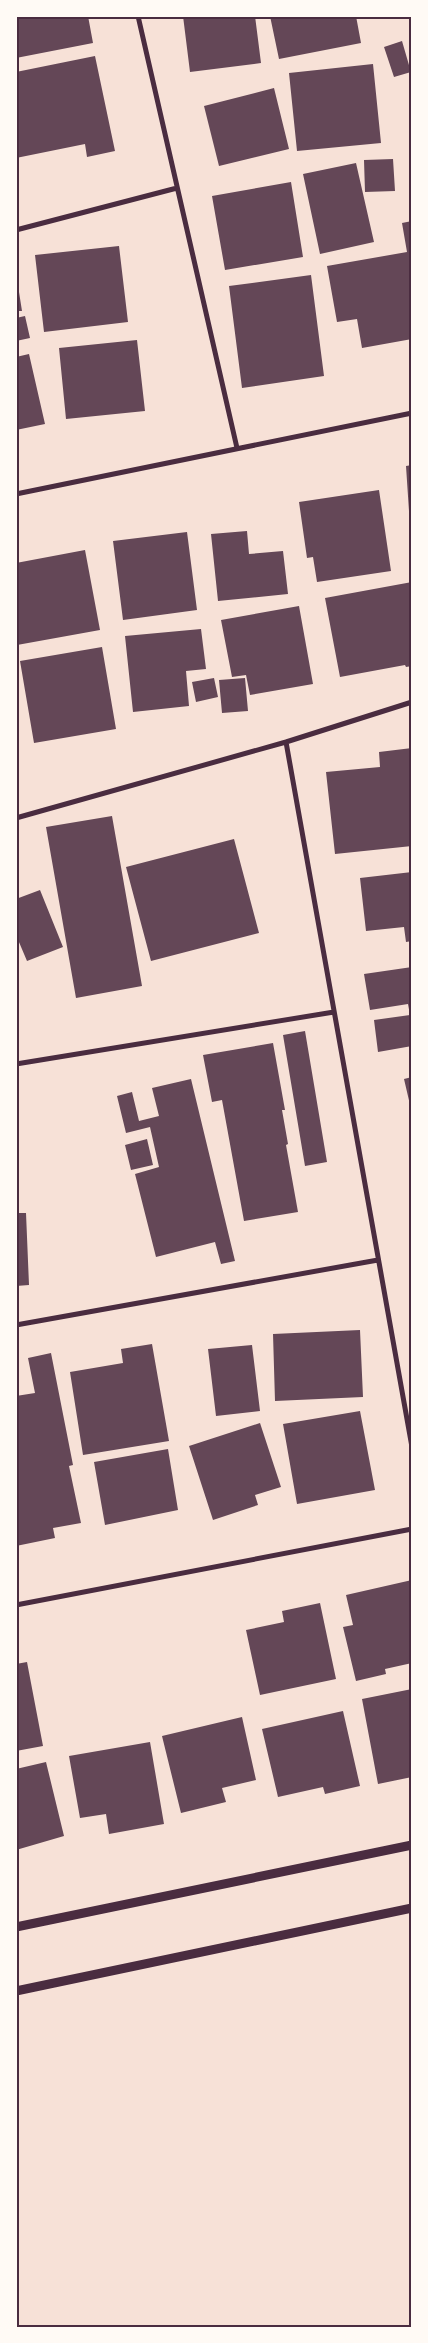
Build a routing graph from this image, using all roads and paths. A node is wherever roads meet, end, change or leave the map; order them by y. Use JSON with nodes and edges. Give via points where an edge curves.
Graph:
{"nodes":[{"id":1,"x":138,"y":16,"type":"edge"},
{"id":2,"x":176,"y":188,"type":"junction"},
{"id":3,"x":16,"y":230,"type":"edge"},
{"id":4,"x":412,"y":413,"type":"edge"},
{"id":5,"x":236,"y":448,"type":"junction"},
{"id":6,"x":16,"y":494,"type":"edge"},
{"id":7,"x":412,"y":702,"type":"edge"},
{"id":8,"x":286,"y":742,"type":"junction"},
{"id":9,"x":16,"y":818,"type":"edge"},
{"id":10,"x":334,"y":1012,"type":"junction"},
{"id":11,"x":16,"y":1064,"type":"edge"},
{"id":12,"x":378,"y":1260,"type":"junction"},
{"id":13,"x":16,"y":1325,"type":"edge"},
{"id":14,"x":412,"y":1447,"type":"edge"},
{"id":15,"x":412,"y":1529,"type":"edge"},
{"id":16,"x":16,"y":1605,"type":"edge"},
{"id":17,"x":412,"y":1845,"type":"edge"},
{"id":18,"x":412,"y":1908,"type":"edge"},
{"id":19,"x":16,"y":1927,"type":"edge"},
{"id":20,"x":16,"y":1990,"type":"edge"}],
"edges":[{"from":1,"to":2,"type":"street"},
{"from":2,"to":3,"type":"street"},
{"from":2,"to":5,"type":"street"},
{"from":4,"to":5,"type":"street"},
{"from":5,"to":6,"type":"street"},
{"from":7,"to":8,"type":"street"},
{"from":8,"to":9,"type":"street"},
{"from":8,"to":10,"type":"street"},
{"from":10,"to":11,"type":"street"},
{"from":10,"to":12,"type":"street"},
{"from":12,"to":13,"type":"street"},
{"from":12,"to":14,"type":"street"},
{"from":15,"to":16,"type":"street"},
{"from":17,"to":19,"type":"street"},
{"from":18,"to":20,"type":"street"}]}
